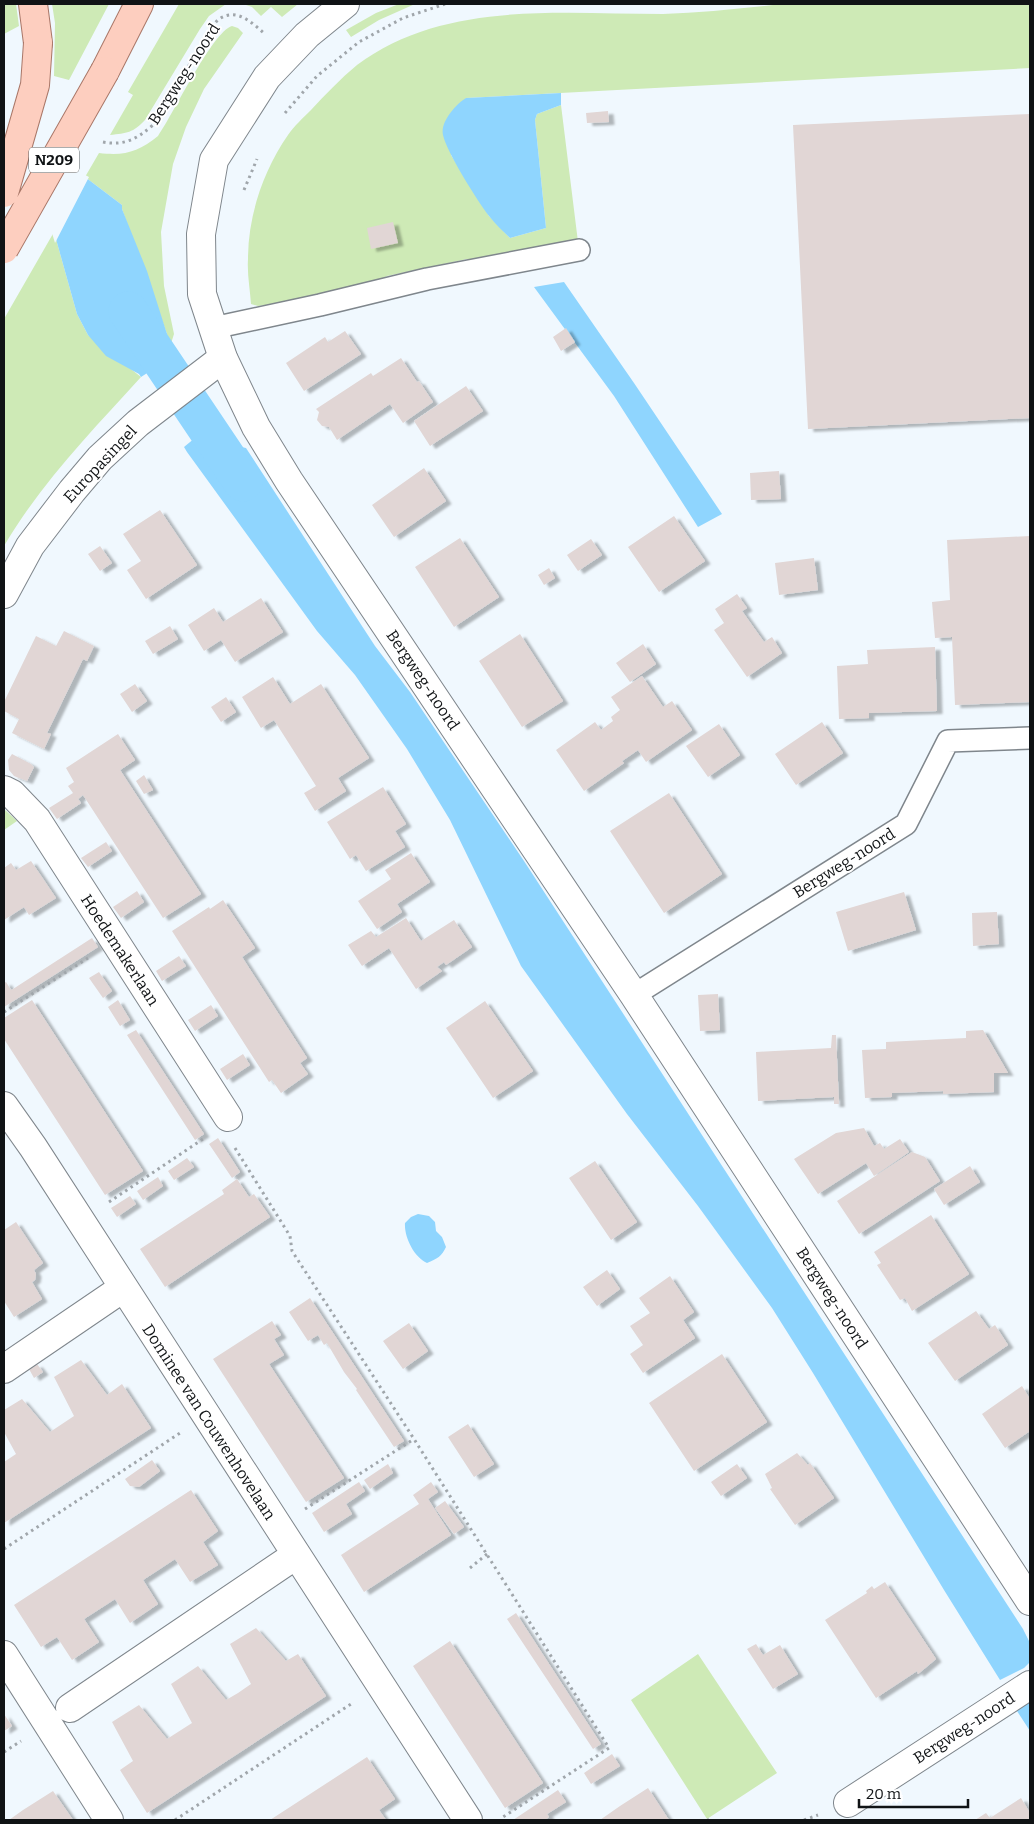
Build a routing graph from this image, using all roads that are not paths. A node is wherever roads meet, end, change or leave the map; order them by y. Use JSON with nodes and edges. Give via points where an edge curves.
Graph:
{"nodes":[{"id":1,"x":33,"y":4,"type":"edge"},
{"id":2,"x":139,"y":4,"type":"edge"},
{"id":3,"x":344,"y":4,"type":"edge"},
{"id":4,"x":4,"y":192,"type":"edge"},
{"id":5,"x":4,"y":249,"type":"edge"},
{"id":6,"x":579,"y":250,"type":"dead end"},
{"id":7,"x":213,"y":328,"type":"junction"},
{"id":8,"x":222,"y":358,"type":"junction"},
{"id":9,"x":4,"y":594,"type":"edge"},
{"id":10,"x":1030,"y":738,"type":"edge"},
{"id":11,"x":4,"y":790,"type":"edge"},
{"id":12,"x":634,"y":995,"type":"junction"},
{"id":13,"x":4,"y":1106,"type":"edge"},
{"id":14,"x":227,"y":1120,"type":"road end"},
{"id":15,"x":123,"y":1288,"type":"junction"},
{"id":16,"x":4,"y":1369,"type":"edge"},
{"id":17,"x":296,"y":1555,"type":"junction"},
{"id":18,"x":1030,"y":1601,"type":"edge"},
{"id":19,"x":4,"y":1655,"type":"edge"},
{"id":20,"x":1030,"y":1685,"type":"edge"},
{"id":21,"x":70,"y":1708,"type":"dead end"},
{"id":22,"x":848,"y":1803,"type":"dead end"},
{"id":23,"x":109,"y":1820,"type":"edge"},
{"id":24,"x":468,"y":1820,"type":"edge"}],
"edges":[{"from":1,"to":4,"type":"main road","number":"N209","bridge":true,"via":[[38,43],[35,85]]},
{"from":2,"to":5,"type":"main road","number":"N209","bridge":true,"via":[[105,71]]},
{"from":3,"to":7,"type":"street","name":"Bergweg-noord","via":[[307,35],[266,77],[214,160],[201,234],[202,294]]},
{"from":6,"to":7,"type":"lane","via":[[427,279]]},
{"from":7,"to":8,"type":"street","name":"Bergweg-noord"},
{"from":8,"to":9,"type":"street","name":"Europasingel","via":[[138,423],[100,458],[30,546]]},
{"from":8,"to":12,"type":"street","name":"Bergweg-noord","via":[[256,426],[289,481]]},
{"from":10,"to":12,"type":"lane","name":"Bergweg-noord","via":[[948,741],[906,824]]},
{"from":11,"to":14,"type":"street","name":"Hoedemakerlaan","via":[[37,820]]},
{"from":12,"to":18,"type":"street","name":"Bergweg-noord"},
{"from":13,"to":15,"type":"street","name":"Dominee van Couwenhovelaan"},
{"from":15,"to":16,"type":"street"},
{"from":15,"to":17,"type":"street","name":"Dominee van Couwenhovelaan"},
{"from":17,"to":21,"type":"street"},
{"from":17,"to":24,"type":"street","name":"Dominee van Couwenhovelaan"},
{"from":19,"to":23,"type":"street"},
{"from":20,"to":22,"type":"street","name":"Bergweg-noord"}]}
